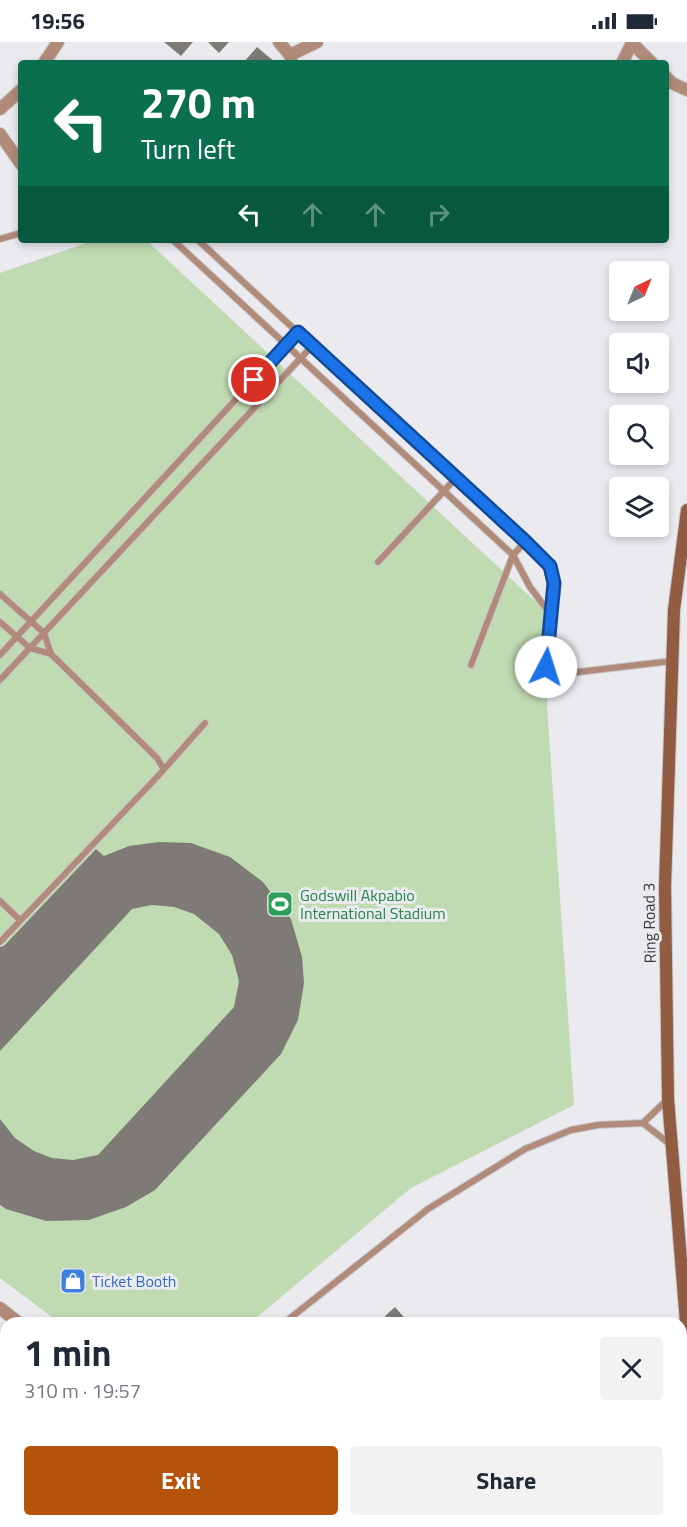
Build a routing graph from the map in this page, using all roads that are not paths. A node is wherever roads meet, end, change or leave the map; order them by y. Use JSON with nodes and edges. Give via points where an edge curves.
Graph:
{"nodes":[{"id":1,"x":58,"y":42,"type":"edge"},
{"id":2,"x":279,"y":42,"type":"edge"},
{"id":3,"x":317,"y":42,"type":"edge"},
{"id":4,"x":631,"y":42,"type":"edge"},
{"id":5,"x":291,"y":59,"type":"edge"},
{"id":6,"x":46,"y":60,"type":"edge"},
{"id":7,"x":623,"y":60,"type":"edge"},
{"id":8,"x":649,"y":60,"type":"edge"},
{"id":9,"x":669,"y":80,"type":"edge"},
{"id":10,"x":687,"y":90,"type":"edge"},
{"id":11,"x":18,"y":93,"type":"edge"},
{"id":12,"x":0,"y":109,"type":"edge"},
{"id":13,"x":0,"y":134,"type":"edge"},
{"id":14,"x":18,"y":160,"type":"edge"},
{"id":15,"x":18,"y":234,"type":"edge"},
{"id":16,"x":0,"y":239,"type":"edge"},
{"id":17,"x":176,"y":243,"type":"edge"},
{"id":18,"x":201,"y":243,"type":"edge"},
{"id":19,"x":298,"y":332,"type":"junction"},
{"id":20,"x":313,"y":345,"type":"junction"},
{"id":21,"x":285,"y":346,"type":"junction"},
{"id":22,"x":300,"y":360,"type":"junction"},
{"id":23,"x":456,"y":478,"type":"junction"},
{"id":24,"x":444,"y":492,"type":"junction"},
{"id":25,"x":687,"y":510,"type":"edge"},
{"id":26,"x":526,"y":542,"type":"junction"},
{"id":27,"x":513,"y":555,"type":"junction"},
{"id":28,"x":378,"y":562,"type":"dead end"},
{"id":29,"x":0,"y":594,"type":"edge"},
{"id":30,"x":551,"y":615,"type":"junction"},
{"id":31,"x":31,"y":621,"type":"junction"},
{"id":32,"x":0,"y":622,"type":"edge"},
{"id":33,"x":44,"y":633,"type":"junction"},
{"id":34,"x":16,"y":637,"type":"junction"},
{"id":35,"x":30,"y":648,"type":"junction"},
{"id":36,"x":51,"y":654,"type":"junction"},
{"id":37,"x":0,"y":655,"type":"edge"},
{"id":38,"x":672,"y":661,"type":"junction"},
{"id":39,"x":471,"y":665,"type":"dead end"},
{"id":40,"x":0,"y":680,"type":"edge"},
{"id":41,"x":205,"y":723,"type":"dead end"},
{"id":42,"x":164,"y":768,"type":"junction"},
{"id":43,"x":0,"y":901,"type":"edge"},
{"id":44,"x":20,"y":920,"type":"junction"},
{"id":45,"x":0,"y":929,"type":"edge"},
{"id":46,"x":6,"y":935,"type":"junction"},
{"id":47,"x":0,"y":942,"type":"edge"},
{"id":48,"x":668,"y":1099,"type":"junction"},
{"id":49,"x":643,"y":1124,"type":"junction"},
{"id":50,"x":671,"y":1145,"type":"junction"},
{"id":51,"x":292,"y":1317,"type":"edge"},
{"id":52,"x":685,"y":1317,"type":"edge"}],
"edges":[{"from":1,"to":6,"type":"street"},
{"from":2,"to":5,"type":"street"},
{"from":3,"to":5,"type":"street"},
{"from":4,"to":7,"type":"street"},
{"from":4,"to":8,"type":"street"},
{"from":9,"to":10,"type":"street"},
{"from":11,"to":12,"type":"street"},
{"from":13,"to":14,"type":"street"},
{"from":15,"to":16,"type":"lane"},
{"from":17,"to":21,"type":"lane"},
{"from":18,"to":19,"type":"lane"},
{"from":19,"to":20,"type":"lane"},
{"from":19,"to":21,"type":"lane"},
{"from":20,"to":22,"type":"lane"},
{"from":20,"to":23,"type":"lane"},
{"from":21,"to":22,"type":"lane"},
{"from":21,"to":31,"type":"lane"},
{"from":22,"to":24,"type":"lane"},
{"from":22,"to":33,"type":"lane"},
{"from":23,"to":24,"type":"lane"},
{"from":23,"to":26,"type":"lane"},
{"from":24,"to":27,"type":"lane"},
{"from":24,"to":28,"type":"lane"},
{"from":25,"to":38,"type":"main road","name":"Ring Road 3","via":[[674,610]]},
{"from":26,"to":27,"type":"lane"},
{"from":26,"to":30,"type":"lane","via":[[550,566],[554,583]]},
{"from":27,"to":30,"type":"lane"},
{"from":27,"to":39,"type":"lane"},
{"from":29,"to":31,"type":"lane"},
{"from":30,"to":38,"type":"lane","via":[[546,667],[552,673]]},
{"from":31,"to":33,"type":"lane"},
{"from":31,"to":34,"type":"lane"},
{"from":32,"to":34,"type":"lane"},
{"from":33,"to":35,"type":"lane"},
{"from":33,"to":36,"type":"lane"},
{"from":34,"to":35,"type":"lane"},
{"from":34,"to":37,"type":"lane"},
{"from":35,"to":36,"type":"lane"},
{"from":35,"to":40,"type":"lane"},
{"from":36,"to":42,"type":"lane"},
{"from":38,"to":48,"type":"main road","name":"Ring Road 3","via":[[665,887]]},
{"from":41,"to":42,"type":"lane"},
{"from":42,"to":44,"type":"lane"},
{"from":43,"to":44,"type":"lane"},
{"from":44,"to":46,"type":"lane"},
{"from":45,"to":46,"type":"lane"},
{"from":46,"to":47,"type":"lane"},
{"from":48,"to":49,"type":"lane"},
{"from":48,"to":50,"type":"main road","name":"Ring Road 3"},
{"from":49,"to":50,"type":"lane"},
{"from":49,"to":51,"type":"lane","via":[[570,1130],[525,1149],[428,1209]]},
{"from":50,"to":52,"type":"main road","name":"Ring Road 3"}]}
